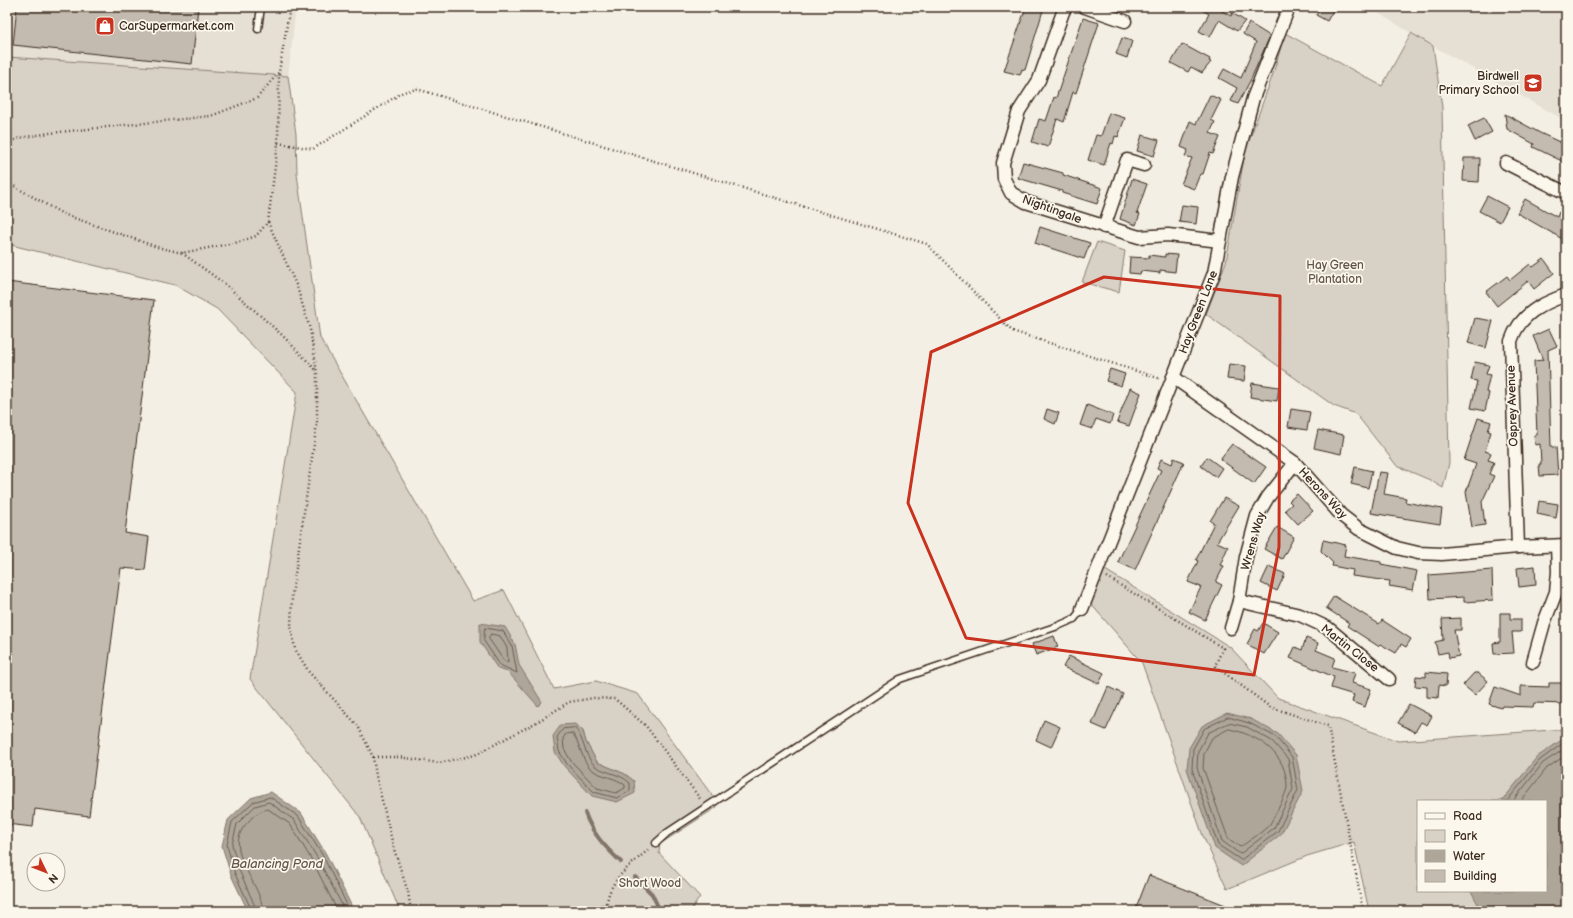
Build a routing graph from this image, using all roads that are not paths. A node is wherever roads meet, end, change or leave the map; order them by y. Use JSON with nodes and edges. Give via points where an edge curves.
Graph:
{"nodes":[{"id":1,"x":261,"y":7,"type":"edge"},
{"id":2,"x":1066,"y":7,"type":"edge"},
{"id":3,"x":1085,"y":7,"type":"edge"},
{"id":4,"x":1289,"y":7,"type":"edge"},
{"id":5,"x":1125,"y":21,"type":"dead end"},
{"id":6,"x":258,"y":29,"type":"dead end"},
{"id":7,"x":1506,"y":163,"type":"dead end"},
{"id":8,"x":1144,"y":165,"type":"dead end"},
{"id":9,"x":1566,"y":193,"type":"edge"},
{"id":10,"x":1104,"y":227,"type":"junction"},
{"id":11,"x":1220,"y":241,"type":"junction"},
{"id":12,"x":1566,"y":294,"type":"edge"},
{"id":13,"x":1172,"y":380,"type":"junction"},
{"id":14,"x":1295,"y":463,"type":"junction"},
{"id":15,"x":1562,"y":546,"type":"edge"},
{"id":16,"x":1518,"y":547,"type":"junction"},
{"id":17,"x":1239,"y":601,"type":"junction"},
{"id":18,"x":1082,"y":609,"type":"joint"},
{"id":19,"x":1231,"y":628,"type":"dead end"},
{"id":20,"x":1533,"y":662,"type":"dead end"},
{"id":21,"x":1389,"y":679,"type":"dead end"},
{"id":22,"x":656,"y":843,"type":"road end"}],
"edges":[{"from":1,"to":6,"type":"lane"},
{"from":2,"to":10,"type":"street","name":"Nightingale","via":[[1039,80],[1019,111],[1003,163],[1004,179],[1011,193],[1026,202]]},
{"from":3,"to":5,"type":"street"},
{"from":4,"to":11,"type":"street","name":"Hay Green Lane","via":[[1253,98],[1232,177]]},
{"from":7,"to":9,"type":"street"},
{"from":8,"to":10,"type":"street","via":[[1127,160]]},
{"from":10,"to":11,"type":"street","name":"Nightingale","via":[[1139,237],[1168,235]]},
{"from":11,"to":13,"type":"street","name":"Hay Green Lane","via":[[1214,273]]},
{"from":12,"to":16,"type":"street","name":"Osprey Avenue","via":[[1536,307],[1524,317],[1515,329],[1511,341]]},
{"from":13,"to":14,"type":"street","name":"Herons Way"},
{"from":13,"to":18,"type":"street","name":"Hay Green Lane"},
{"from":14,"to":16,"type":"street","name":"Herons Way","via":[[1341,515],[1359,529],[1397,548],[1418,553],[1442,554]]},
{"from":14,"to":17,"type":"street","name":"Wrens Way","via":[[1268,497],[1257,516],[1246,557]]},
{"from":15,"to":16,"type":"street","name":"Herons Way"},
{"from":15,"to":20,"type":"street","via":[[1556,592]]},
{"from":17,"to":19,"type":"street","name":"Wrens Way"},
{"from":17,"to":21,"type":"street","name":"Martin Close","via":[[1300,615],[1328,628]]},
{"from":18,"to":22,"type":"lane","via":[[1074,619],[1058,626],[900,679]]}]}
